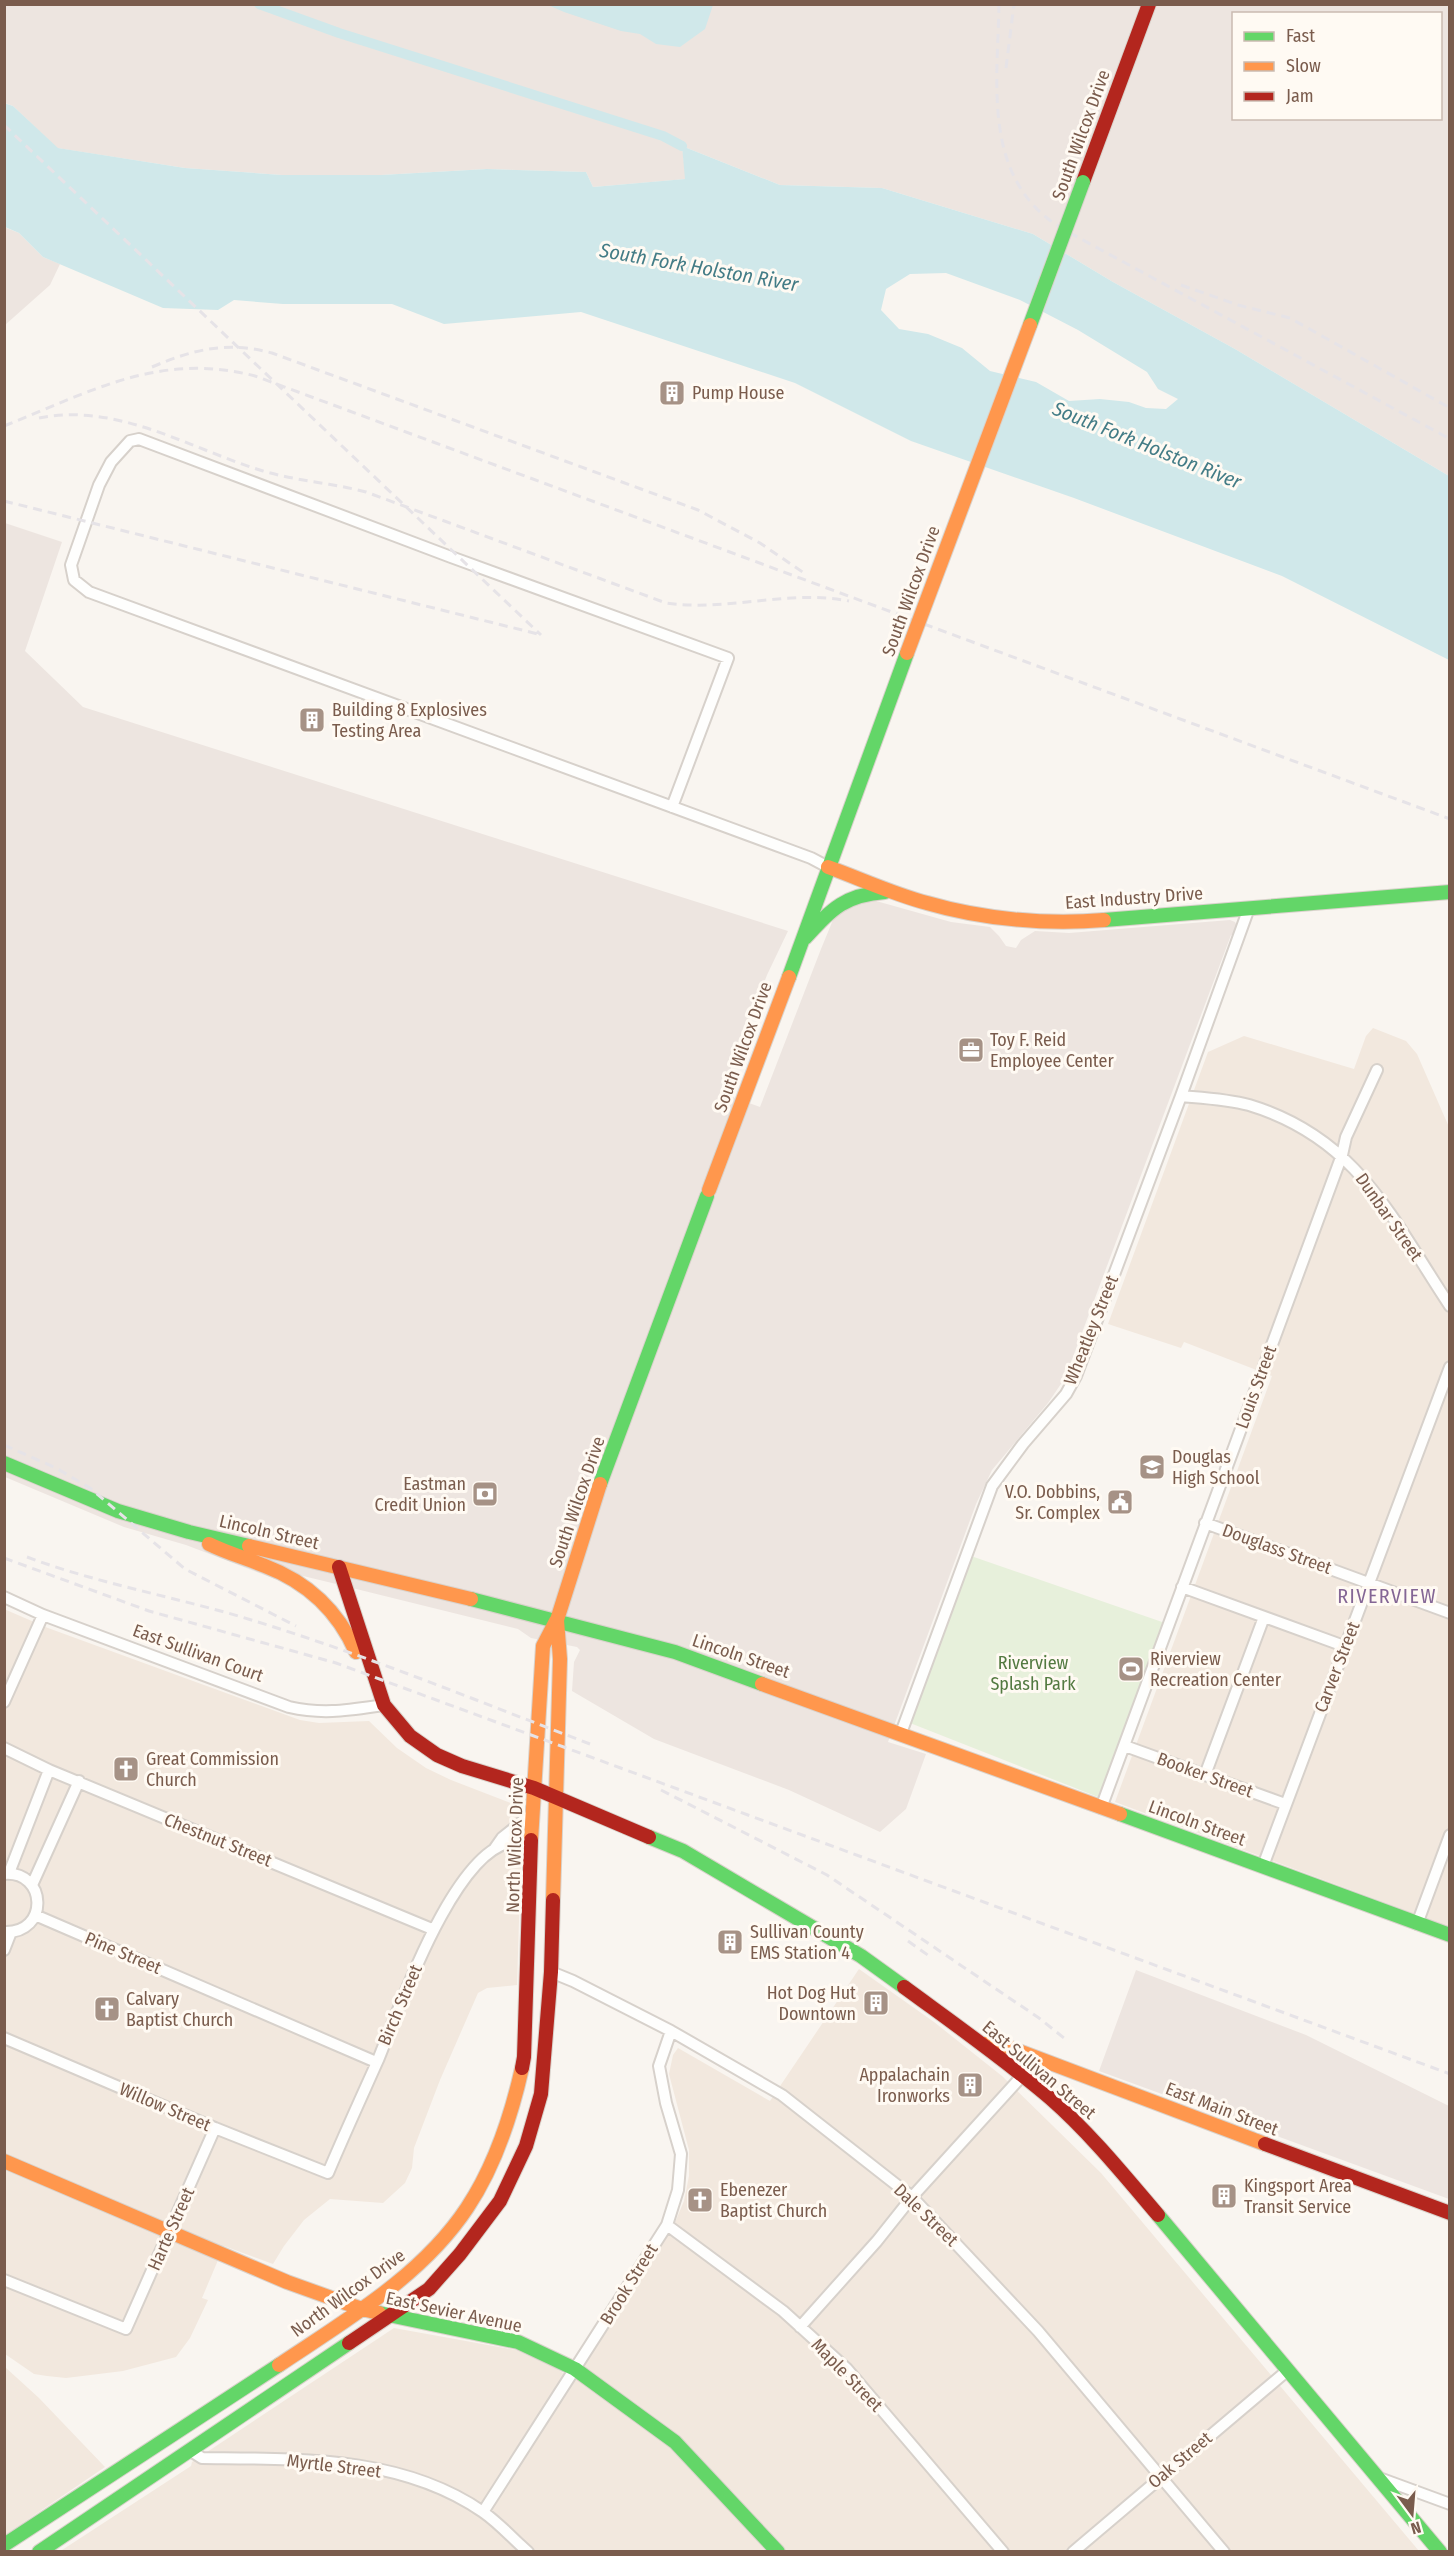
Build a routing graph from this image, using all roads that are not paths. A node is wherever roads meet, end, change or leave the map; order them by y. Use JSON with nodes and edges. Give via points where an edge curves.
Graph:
{"nodes":[{"id":1,"x":1149,"y":4,"type":"edge"},
{"id":2,"x":672,"y":807,"type":"junction"},
{"id":3,"x":828,"y":867,"type":"junction"},
{"id":4,"x":896,"y":892,"type":"junction"},
{"id":5,"x":1449,"y":892,"type":"edge"},
{"id":6,"x":1248,"y":908,"type":"junction"},
{"id":7,"x":800,"y":943,"type":"junction"},
{"id":8,"x":1377,"y":1070,"type":"dead end"},
{"id":9,"x":1181,"y":1096,"type":"junction"},
{"id":10,"x":1342,"y":1155,"type":"junction"},
{"id":11,"x":1449,"y":1306,"type":"edge"},
{"id":12,"x":1449,"y":1367,"type":"edge"},
{"id":13,"x":4,"y":1463,"type":"edge"},
{"id":14,"x":1205,"y":1523,"type":"junction"},
{"id":15,"x":189,"y":1532,"type":"junction"},
{"id":16,"x":339,"y":1567,"type":"junction"},
{"id":17,"x":1368,"y":1582,"type":"junction"},
{"id":18,"x":1182,"y":1587,"type":"junction"},
{"id":19,"x":4,"y":1597,"type":"edge"},
{"id":20,"x":1449,"y":1613,"type":"edge"},
{"id":21,"x":43,"y":1615,"type":"junction"},
{"id":22,"x":1264,"y":1617,"type":"junction"},
{"id":23,"x":557,"y":1620,"type":"junction"},
{"id":24,"x":1344,"y":1646,"type":"junction"},
{"id":25,"x":4,"y":1702,"type":"edge"},
{"id":26,"x":384,"y":1705,"type":"junction"},
{"id":27,"x":901,"y":1733,"type":"junction"},
{"id":28,"x":1125,"y":1746,"type":"junction"},
{"id":29,"x":4,"y":1748,"type":"edge"},
{"id":30,"x":49,"y":1770,"type":"junction"},
{"id":31,"x":1205,"y":1775,"type":"junction"},
{"id":32,"x":79,"y":1781,"type":"junction"},
{"id":33,"x":534,"y":1788,"type":"junction"},
{"id":34,"x":558,"y":1798,"type":"junction"},
{"id":35,"x":1285,"y":1804,"type":"junction"},
{"id":36,"x":1101,"y":1808,"type":"junction"},
{"id":37,"x":533,"y":1813,"type":"junction"},
{"id":38,"x":1449,"y":1835,"type":"edge"},
{"id":39,"x":494,"y":1851,"type":"junction"},
{"id":40,"x":531,"y":1855,"type":"junction"},
{"id":41,"x":1263,"y":1866,"type":"junction"},
{"id":42,"x":7,"y":1874,"type":"edge"},
{"id":43,"x":32,"y":1885,"type":"junction"},
{"id":44,"x":35,"y":1915,"type":"junction"},
{"id":45,"x":1417,"y":1923,"type":"junction"},
{"id":46,"x":432,"y":1929,"type":"junction"},
{"id":47,"x":8,"y":1932,"type":"edge"},
{"id":48,"x":1449,"y":1935,"type":"edge"},
{"id":49,"x":4,"y":1950,"type":"edge"},
{"id":50,"x":528,"y":1963,"type":"junction"},
{"id":51,"x":551,"y":1972,"type":"junction"},
{"id":52,"x":671,"y":2031,"type":"junction"},
{"id":53,"x":4,"y":2038,"type":"edge"},
{"id":54,"x":982,"y":2044,"type":"junction"},
{"id":55,"x":376,"y":2062,"type":"junction"},
{"id":56,"x":1022,"y":2076,"type":"junction"},
{"id":57,"x":215,"y":2128,"type":"junction"},
{"id":58,"x":504,"y":2128,"type":"junction"},
{"id":59,"x":528,"y":2139,"type":"junction"},
{"id":60,"x":4,"y":2161,"type":"edge"},
{"id":61,"x":328,"y":2174,"type":"joint"},
{"id":62,"x":912,"y":2197,"type":"junction"},
{"id":63,"x":1449,"y":2213,"type":"edge"},
{"id":64,"x":667,"y":2225,"type":"junction"},
{"id":65,"x":169,"y":2233,"type":"junction"},
{"id":66,"x":420,"y":2263,"type":"junction"},
{"id":67,"x":4,"y":2280,"type":"edge"},
{"id":68,"x":362,"y":2309,"type":"junction"},
{"id":69,"x":390,"y":2317,"type":"junction"},
{"id":70,"x":800,"y":2327,"type":"junction"},
{"id":71,"x":339,"y":2351,"type":"junction"},
{"id":72,"x":575,"y":2368,"type":"junction"},
{"id":73,"x":1288,"y":2370,"type":"junction"},
{"id":74,"x":178,"y":2431,"type":"junction"},
{"id":75,"x":191,"y":2451,"type":"junction"},
{"id":76,"x":1160,"y":2477,"type":"junction"},
{"id":77,"x":1379,"y":2478,"type":"junction"},
{"id":78,"x":1449,"y":2504,"type":"edge"},
{"id":79,"x":483,"y":2512,"type":"junction"},
{"id":80,"x":4,"y":2546,"type":"edge"},
{"id":81,"x":8,"y":2552,"type":"edge"},
{"id":82,"x":39,"y":2552,"type":"edge"},
{"id":83,"x":528,"y":2552,"type":"edge"},
{"id":84,"x":778,"y":2552,"type":"edge"},
{"id":85,"x":1002,"y":2552,"type":"edge"},
{"id":86,"x":1072,"y":2552,"type":"edge"},
{"id":87,"x":1224,"y":2552,"type":"edge"},
{"id":88,"x":1440,"y":2552,"type":"edge"}],
"edges":[{"from":1,"to":3,"type":"main road","name":"South Wilcox Drive","bridge":true},
{"from":2,"to":2,"type":"street","via":[[89,592],[74,580],[71,566],[111,462],[130,441],[140,439],[728,658]]},
{"from":2,"to":3,"type":"street"},
{"from":3,"to":4,"type":"main road","name":"East Industry Drive"},
{"from":3,"to":7,"type":"main road","name":"South Wilcox Drive"},
{"from":4,"to":6,"type":"main road","name":"East Industry Drive","via":[[968,913],[1020,920],[1096,921]]},
{"from":4,"to":7,"type":"main road","via":[[849,896]]},
{"from":5,"to":6,"type":"main road","name":"East Industry Drive"},
{"from":6,"to":9,"type":"street","name":"Wheatley Street"},
{"from":7,"to":23,"type":"main road","name":"South Wilcox Drive","via":[[593,1503]]},
{"from":8,"to":10,"type":"street","name":"Louis Street","via":[[1346,1137]]},
{"from":9,"to":10,"type":"street","name":"Dunbar Street","via":[[1222,1099],[1268,1112],[1309,1132]]},
{"from":9,"to":27,"type":"street","name":"Wheatley Street","via":[[1076,1376],[992,1486]]},
{"from":10,"to":11,"type":"street","name":"Dunbar Street","via":[[1376,1192]]},
{"from":10,"to":14,"type":"street","name":"Louis Street"},
{"from":12,"to":17,"type":"street","name":"Carver Street"},
{"from":13,"to":15,"type":"main road","name":"Lincoln Street","via":[[118,1511]]},
{"from":14,"to":17,"type":"street","name":"Douglass Street"},
{"from":14,"to":18,"type":"street","name":"Louis Street"},
{"from":15,"to":16,"type":"main road","name":"Lincoln Street"},
{"from":15,"to":26,"type":"main road","via":[[218,1549],[278,1571],[327,1605],[351,1640],[369,1686]]},
{"from":16,"to":23,"type":"main road","name":"Lincoln Street"},
{"from":16,"to":26,"type":"main road"},
{"from":17,"to":20,"type":"street","name":"Douglass Street"},
{"from":17,"to":24,"type":"street","name":"Carver Street"},
{"from":18,"to":22,"type":"street"},
{"from":18,"to":28,"type":"street","name":"Louis Street"},
{"from":19,"to":21,"type":"street","name":"East Sullivan Court"},
{"from":21,"to":25,"type":"street"},
{"from":21,"to":26,"type":"street","name":"East Sullivan Court","via":[[289,1707],[314,1713]]},
{"from":22,"to":24,"type":"street"},
{"from":22,"to":31,"type":"street"},
{"from":23,"to":27,"type":"main road","name":"Lincoln Street","via":[[675,1652]]},
{"from":23,"to":33,"type":"main road","name":"North Wilcox Drive","via":[[543,1646]]},
{"from":23,"to":34,"type":"main road","name":"South Wilcox Drive"},
{"from":24,"to":35,"type":"street","name":"Carver Street"},
{"from":26,"to":33,"type":"main road","via":[[410,1736],[437,1755]]},
{"from":27,"to":36,"type":"main road","name":"Lincoln Street"},
{"from":28,"to":31,"type":"street","name":"Booker Street"},
{"from":28,"to":36,"type":"street","name":"Louis Street"},
{"from":29,"to":30,"type":"street","name":"Chestnut Street"},
{"from":30,"to":32,"type":"street","name":"Chestnut Street"},
{"from":30,"to":42,"type":"street"},
{"from":31,"to":35,"type":"street","name":"Booker Street"},
{"from":32,"to":43,"type":"street"},
{"from":32,"to":46,"type":"street","name":"Chestnut Street"},
{"from":33,"to":34,"type":"main road"},
{"from":33,"to":37,"type":"main road","name":"North Wilcox Drive"},
{"from":34,"to":51,"type":"main road"},
{"from":34,"to":54,"type":"main road","name":"East Sullivan Street","via":[[683,1851],[747,1888],[861,1956]]},
{"from":35,"to":41,"type":"street","name":"Carver Street"},
{"from":36,"to":41,"type":"main road","name":"Lincoln Street"},
{"from":37,"to":39,"type":"street","name":"Birch Street","via":[[502,1838]]},
{"from":37,"to":40,"type":"main road","name":"North Wilcox Drive"},
{"from":38,"to":45,"type":"street"},
{"from":39,"to":40,"type":"street","name":"Birch Street","via":[[517,1842]]},
{"from":39,"to":46,"type":"street","name":"Birch Street","via":[[459,1886]]},
{"from":40,"to":50,"type":"main road","name":"North Wilcox Drive"},
{"from":41,"to":45,"type":"main road","name":"Lincoln Street"},
{"from":42,"to":43,"type":"street","via":[[18,1875]]},
{"from":43,"to":44,"type":"street","via":[[38,1900]]},
{"from":44,"to":47,"type":"street","via":[[21,1930]]},
{"from":44,"to":55,"type":"street","name":"Pine Street"},
{"from":45,"to":48,"type":"main road","name":"Lincoln Street"},
{"from":46,"to":55,"type":"street","name":"Birch Street"},
{"from":47,"to":49,"type":"street"},
{"from":50,"to":51,"type":"main road"},
{"from":50,"to":58,"type":"main road","name":"North Wilcox Drive","via":[[524,2057]]},
{"from":51,"to":52,"type":"street","name":"Dale Street"},
{"from":51,"to":59,"type":"main road","via":[[540,2094]]},
{"from":52,"to":62,"type":"street","name":"Dale Street","via":[[782,2096]]},
{"from":52,"to":64,"type":"street","name":"Brook Street","via":[[659,2066],[681,2154],[678,2190]]},
{"from":53,"to":57,"type":"street","name":"Willow Street"},
{"from":54,"to":56,"type":"main road","name":"East Sullivan Street"},
{"from":54,"to":63,"type":"main road","name":"East Main Street","via":[[1000,2044]]},
{"from":55,"to":61,"type":"street","name":"Birch Street"},
{"from":56,"to":62,"type":"street"},
{"from":56,"to":73,"type":"main road","name":"East Sullivan Street","via":[[1051,2099],[1122,2172]]},
{"from":57,"to":61,"type":"street","name":"Willow Street"},
{"from":57,"to":65,"type":"street","name":"Harte Street"},
{"from":58,"to":59,"type":"main road"},
{"from":58,"to":66,"type":"main road","name":"North Wilcox Drive","via":[[493,2161],[454,2226]]},
{"from":59,"to":69,"type":"main road","via":[[500,2201],[460,2254],[429,2289]]},
{"from":60,"to":65,"type":"main road","name":"East Sevier Avenue"},
{"from":62,"to":70,"type":"street"},
{"from":62,"to":76,"type":"street","name":"Dale Street","via":[[1038,2331]]},
{"from":64,"to":70,"type":"street","name":"Maple Street"},
{"from":64,"to":72,"type":"street","name":"Brook Street"},
{"from":65,"to":67,"type":"street","name":"Harte Street","via":[[126,2329]]},
{"from":65,"to":68,"type":"main road","name":"East Sevier Avenue"},
{"from":66,"to":68,"type":"main road","name":"North Wilcox Drive"},
{"from":66,"to":69,"type":"main road","via":[[396,2293]]},
{"from":68,"to":69,"type":"main road","name":"East Sevier Avenue"},
{"from":68,"to":71,"type":"main road","via":[[355,2331]]},
{"from":68,"to":74,"type":"main road","name":"North Wilcox Drive"},
{"from":69,"to":71,"type":"main road"},
{"from":69,"to":72,"type":"main road","name":"East Sevier Avenue","via":[[518,2342]]},
{"from":70,"to":85,"type":"street","name":"Maple Street","via":[[847,2369]]},
{"from":71,"to":75,"type":"main road"},
{"from":72,"to":79,"type":"street","name":"Brook Street"},
{"from":72,"to":84,"type":"main road","name":"East Sevier Avenue","via":[[675,2442]]},
{"from":73,"to":76,"type":"street","name":"Oak Street"},
{"from":73,"to":77,"type":"main road","name":"East Sullivan Street"},
{"from":74,"to":75,"type":"main road"},
{"from":74,"to":80,"type":"main road","name":"North Wilcox Drive"},
{"from":75,"to":79,"type":"street","name":"Myrtle Street","via":[[202,2458],[312,2459],[373,2468],[431,2485]]},
{"from":75,"to":82,"type":"main road"},
{"from":76,"to":86,"type":"street","name":"Oak Street"},
{"from":76,"to":87,"type":"street","name":"Dale Street"},
{"from":77,"to":78,"type":"street"},
{"from":77,"to":88,"type":"main road","name":"East Sullivan Street"},
{"from":79,"to":83,"type":"street","name":"Myrtle Street"},
{"from":80,"to":81,"type":"street"}]}
